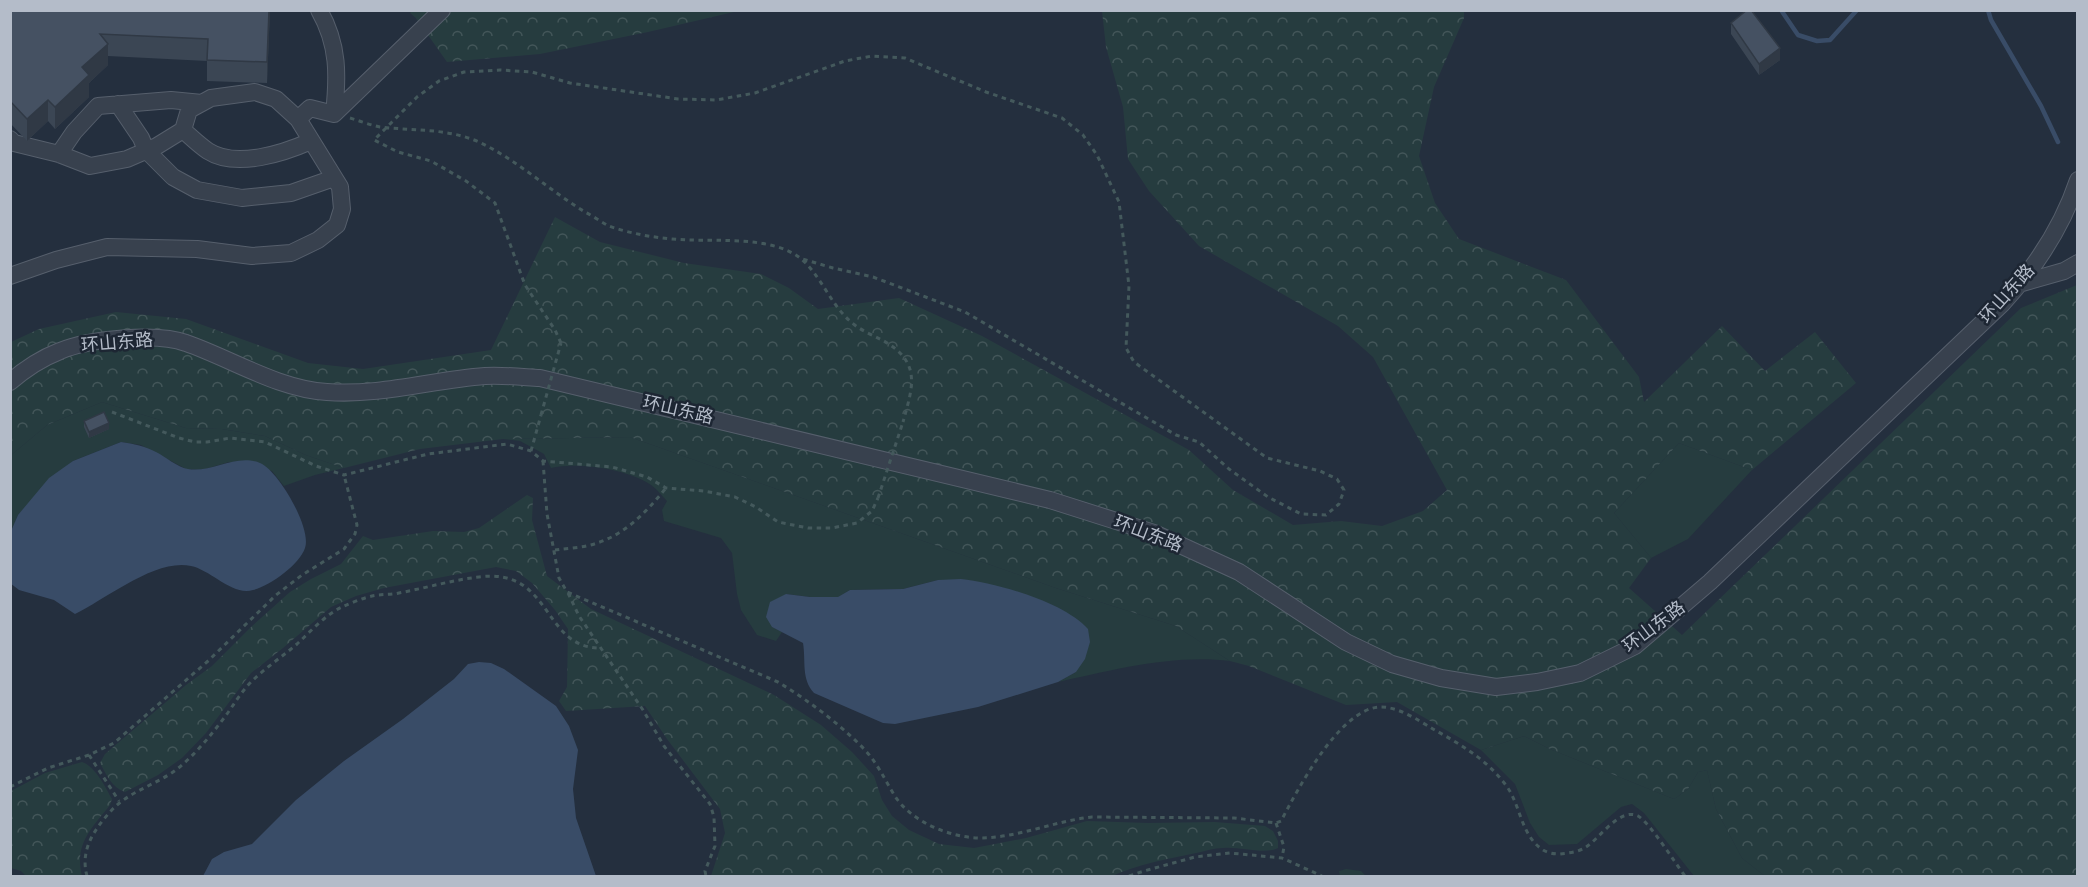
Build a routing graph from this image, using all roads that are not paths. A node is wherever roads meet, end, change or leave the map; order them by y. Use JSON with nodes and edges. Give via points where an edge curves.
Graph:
{"nodes":[{"id":1,"x":318,"y":10,"type":"edge"},
{"id":2,"x":442,"y":10,"type":"edge"},
{"id":3,"x":202,"y":103,"type":"junction"},
{"id":4,"x":118,"y":104,"type":"junction"},
{"id":5,"x":333,"y":114,"type":"junction"},
{"id":6,"x":298,"y":119,"type":"junction"},
{"id":7,"x":183,"y":130,"type":"junction"},
{"id":8,"x":10,"y":139,"type":"edge"},
{"id":9,"x":311,"y":141,"type":"junction"},
{"id":10,"x":146,"y":150,"type":"junction"},
{"id":11,"x":59,"y":154,"type":"junction"},
{"id":12,"x":334,"y":178,"type":"junction"},
{"id":13,"x":2078,"y":180,"type":"edge"},
{"id":14,"x":2078,"y":263,"type":"edge"},
{"id":15,"x":10,"y":276,"type":"edge"},
{"id":16,"x":2022,"y":283,"type":"junction"},
{"id":17,"x":10,"y":382,"type":"edge"}],
"edges":[{"from":1,"to":5,"type":"street","via":[[335,50],[338,79]]},
{"from":2,"to":5,"type":"street"},
{"from":3,"to":4,"type":"street","via":[[171,100]]},
{"from":3,"to":6,"type":"street","via":[[211,98],[255,92],[276,99]]},
{"from":3,"to":7,"type":"street","via":[[189,110]]},
{"from":4,"to":10,"type":"street"},
{"from":4,"to":11,"type":"street","via":[[98,106]]},
{"from":5,"to":6,"type":"street","via":[[310,108]]},
{"from":6,"to":9,"type":"street"},
{"from":7,"to":9,"type":"street","via":[[209,152],[231,158],[261,157]]},
{"from":7,"to":10,"type":"street"},
{"from":8,"to":11,"type":"street"},
{"from":9,"to":12,"type":"street"},
{"from":10,"to":11,"type":"street","via":[[127,159],[90,166]]},
{"from":10,"to":12,"type":"street","via":[[173,177],[196,190],[242,198],[291,193]]},
{"from":12,"to":15,"type":"street","via":[[340,187],[342,209],[338,225],[291,253],[252,256],[197,249],[107,247]]},
{"from":13,"to":16,"type":"street","name":"环山东路","via":[[2054,237]]},
{"from":14,"to":16,"type":"street"},
{"from":16,"to":17,"type":"street","name":"环山东路","via":[[1710,582],[1635,646],[1580,673],[1496,687],[1441,678],[1392,664],[1346,642],[1239,572],[1154,533],[1050,500],[540,378],[487,376],[364,393],[325,392],[292,386],[183,342],[147,338],[101,341],[61,350]]}]}
